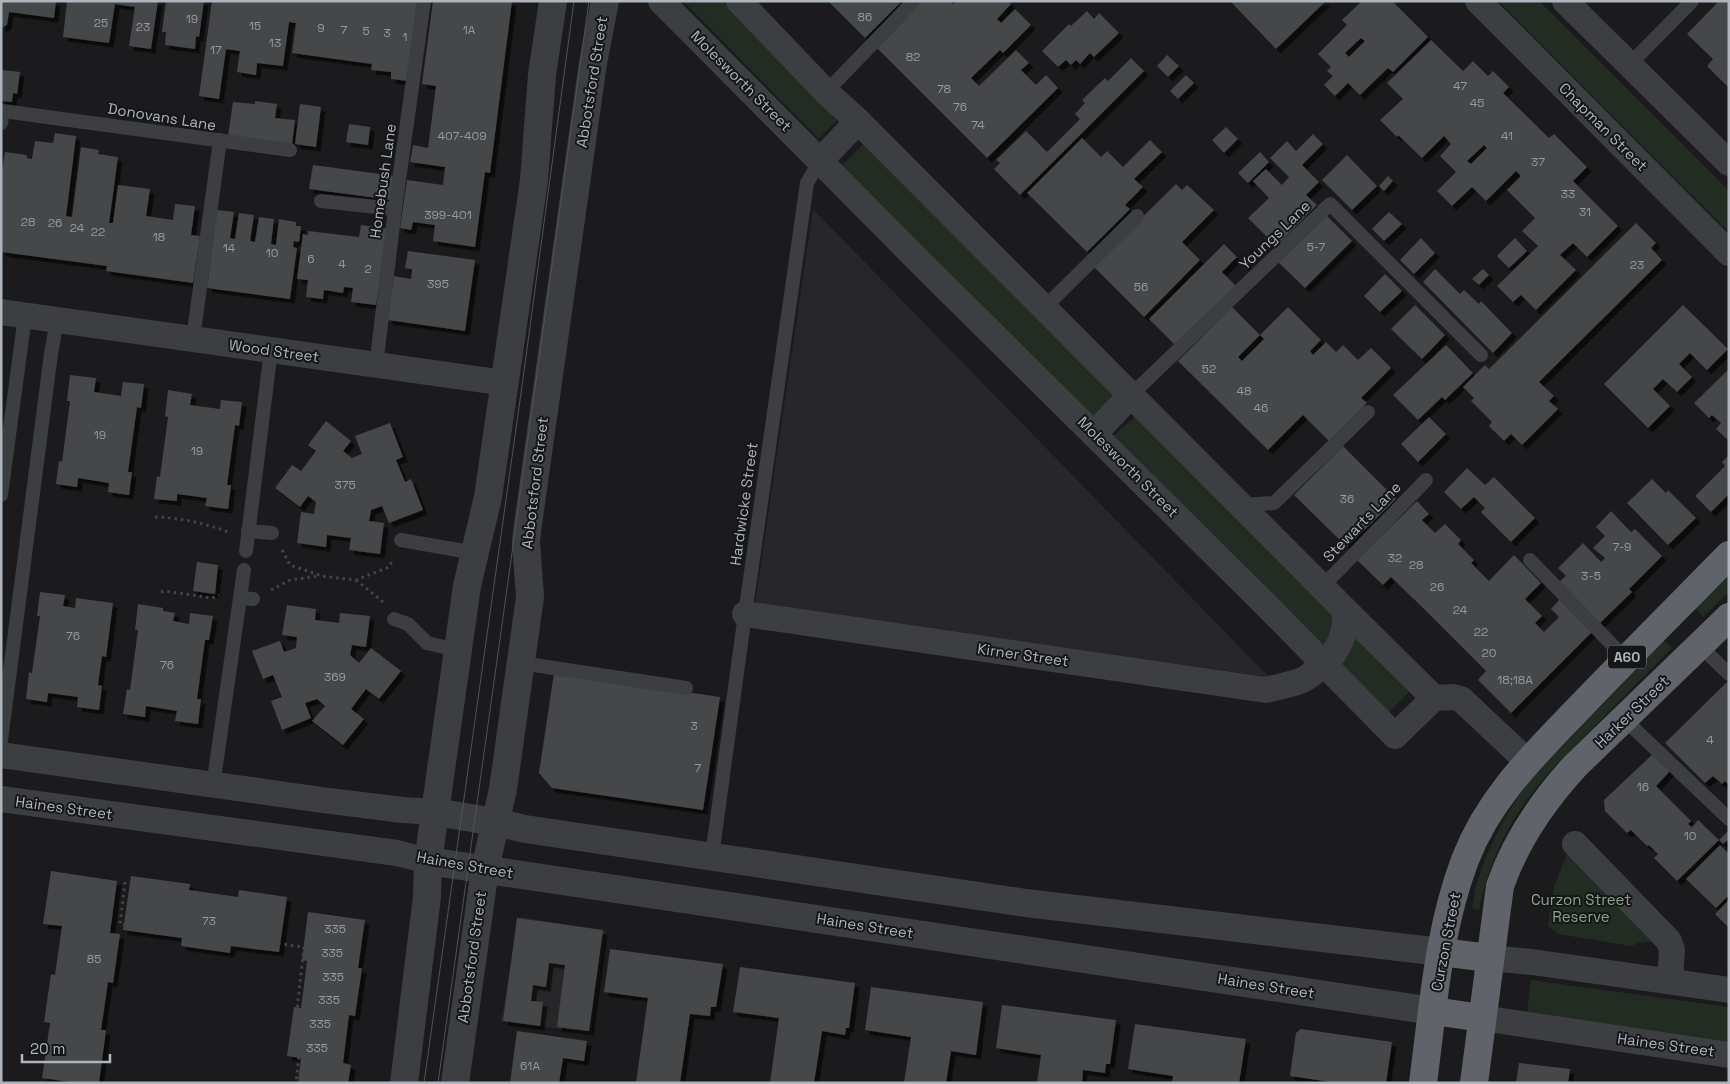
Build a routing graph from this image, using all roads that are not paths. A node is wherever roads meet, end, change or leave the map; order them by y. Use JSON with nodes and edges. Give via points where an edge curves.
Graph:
{"nodes":[{"id":1,"x":424,"y":1,"type":"edge"},
{"id":2,"x":553,"y":1,"type":"edge"},
{"id":3,"x":605,"y":1,"type":"edge"},
{"id":4,"x":661,"y":1,"type":"edge"},
{"id":5,"x":739,"y":1,"type":"edge"},
{"id":6,"x":914,"y":1,"type":"edge"},
{"id":7,"x":1478,"y":1,"type":"edge"},
{"id":8,"x":1565,"y":1,"type":"edge"},
{"id":9,"x":1692,"y":1,"type":"edge"},
{"id":10,"x":1629,"y":65,"type":"junction"},
{"id":11,"x":826,"y":92,"type":"junction"},
{"id":12,"x":858,"y":122,"type":"junction"},
{"id":13,"x":1,"y":123,"type":"edge"},
{"id":14,"x":220,"y":140,"type":"junction"},
{"id":15,"x":290,"y":150,"type":"dead end"},
{"id":16,"x":820,"y":161,"type":"junction"},
{"id":17,"x":1729,"y":163,"type":"edge"},
{"id":18,"x":320,"y":200,"type":"dead end"},
{"id":19,"x":395,"y":209,"type":"junction"},
{"id":20,"x":1137,"y":216,"type":"dead end"},
{"id":21,"x":1729,"y":253,"type":"edge"},
{"id":22,"x":1044,"y":308,"type":"junction"},
{"id":23,"x":13,"y":314,"type":"edge"},
{"id":24,"x":57,"y":320,"type":"junction"},
{"id":25,"x":194,"y":339,"type":"junction"},
{"id":26,"x":271,"y":350,"type":"junction"},
{"id":27,"x":1481,"y":355,"type":"dead end"},
{"id":28,"x":376,"y":366,"type":"junction"},
{"id":29,"x":505,"y":383,"type":"junction"},
{"id":30,"x":547,"y":390,"type":"junction"},
{"id":31,"x":1131,"y":395,"type":"junction"},
{"id":32,"x":1368,"y":412,"type":"dead end"},
{"id":33,"x":1094,"y":434,"type":"junction"},
{"id":34,"x":1426,"y":480,"type":"dead end"},
{"id":35,"x":1,"y":495,"type":"edge"},
{"id":36,"x":1240,"y":505,"type":"junction"},
{"id":37,"x":272,"y":534,"type":"road end"},
{"id":38,"x":401,"y":540,"type":"road end"},
{"id":39,"x":475,"y":553,"type":"junction"},
{"id":40,"x":1729,"y":555,"type":"edge"},
{"id":41,"x":1530,"y":560,"type":"dead end"},
{"id":42,"x":244,"y":570,"type":"dead end"},
{"id":43,"x":1322,"y":587,"type":"junction"},
{"id":44,"x":1345,"y":610,"type":"junction"},
{"id":45,"x":745,"y":614,"type":"junction"},
{"id":46,"x":1669,"y":617,"type":"junction"},
{"id":47,"x":1729,"y":617,"type":"edge"},
{"id":48,"x":394,"y":619,"type":"road end"},
{"id":49,"x":1700,"y":646,"type":"junction"},
{"id":50,"x":457,"y":650,"type":"junction"},
{"id":51,"x":1626,"y":659,"type":"junction"},
{"id":52,"x":521,"y":663,"type":"junction"},
{"id":53,"x":1324,"y":666,"type":"junction"},
{"id":54,"x":1729,"y":674,"type":"edge"},
{"id":55,"x":686,"y":688,"type":"dead end"},
{"id":56,"x":1434,"y":698,"type":"junction"},
{"id":57,"x":1624,"y":719,"type":"junction"},
{"id":58,"x":1,"y":740,"type":"edge"},
{"id":59,"x":1,"y":755,"type":"edge"},
{"id":60,"x":1528,"y":761,"type":"junction"},
{"id":61,"x":213,"y":786,"type":"junction"},
{"id":62,"x":1,"y":799,"type":"edge"},
{"id":63,"x":434,"y":812,"type":"junction"},
{"id":64,"x":1729,"y":819,"type":"edge"},
{"id":65,"x":496,"y":822,"type":"junction"},
{"id":66,"x":1575,"y":844,"type":"dead end"},
{"id":67,"x":712,"y":856,"type":"junction"},
{"id":68,"x":428,"y":861,"type":"junction"},
{"id":69,"x":485,"y":869,"type":"junction"},
{"id":70,"x":1441,"y":952,"type":"junction"},
{"id":71,"x":1489,"y":958,"type":"junction"},
{"id":72,"x":1670,"y":982,"type":"junction"},
{"id":73,"x":1729,"y":990,"type":"edge"},
{"id":74,"x":1433,"y":1011,"type":"junction"},
{"id":75,"x":1482,"y":1018,"type":"junction"},
{"id":76,"x":1729,"y":1055,"type":"edge"},
{"id":77,"x":404,"y":1083,"type":"edge"},
{"id":78,"x":455,"y":1083,"type":"edge"},
{"id":79,"x":1423,"y":1083,"type":"edge"},
{"id":80,"x":1474,"y":1083,"type":"edge"}],
"edges":[{"from":1,"to":19,"type":"lane","name":"Homebush Lane"},
{"from":2,"to":29,"type":"street","via":[[542,75],[534,180]]},
{"from":3,"to":30,"type":"street","name":"Abbotsford Street","via":[[593,63]]},
{"from":4,"to":16,"type":"street","name":"Molesworth Street"},
{"from":5,"to":11,"type":"street"},
{"from":6,"to":11,"type":"lane"},
{"from":7,"to":21,"type":"street","name":"Chapman Street"},
{"from":8,"to":10,"type":"street"},
{"from":9,"to":10,"type":"lane"},
{"from":10,"to":17,"type":"street"},
{"from":11,"to":12,"type":"street"},
{"from":12,"to":16,"type":"street"},
{"from":12,"to":22,"type":"street"},
{"from":13,"to":14,"type":"lane","name":"Donovans Lane","via":[[3,111]]},
{"from":14,"to":15,"type":"lane"},
{"from":14,"to":25,"type":"lane","name":"Donovans Lane"},
{"from":16,"to":33,"type":"street","name":"Molesworth Street"},
{"from":16,"to":45,"type":"lane","name":"Hardwicke Street","via":[[807,183]]},
{"from":18,"to":19,"type":"lane"},
{"from":19,"to":28,"type":"lane","name":"Homebush Lane"},
{"from":20,"to":22,"type":"lane"},
{"from":22,"to":31,"type":"street"},
{"from":23,"to":24,"type":"street","name":"Wood Street"},
{"from":23,"to":35,"type":"lane"},
{"from":24,"to":25,"type":"street","name":"Wood Street"},
{"from":24,"to":58,"type":"lane"},
{"from":25,"to":26,"type":"street","name":"Wood Street"},
{"from":26,"to":28,"type":"street","name":"Wood Street"},
{"from":26,"to":37,"type":"lane","via":[[247,540]]},
{"from":27,"to":31,"type":"lane","name":"Youngs Lane","via":[[1330,204]]},
{"from":28,"to":29,"type":"street","name":"Wood Street"},
{"from":29,"to":30,"type":"street","name":"Wood Street"},
{"from":29,"to":39,"type":"street","via":[[488,497]]},
{"from":30,"to":52,"type":"street","name":"Abbotsford Street","via":[[526,541],[530,597]]},
{"from":31,"to":33,"type":"street"},
{"from":31,"to":36,"type":"street"},
{"from":32,"to":36,"type":"lane","via":[[1274,503]]},
{"from":33,"to":53,"type":"street","name":"Molesworth Street"},
{"from":34,"to":43,"type":"lane","name":"Stewarts Lane"},
{"from":36,"to":43,"type":"street"},
{"from":38,"to":39,"type":"lane"},
{"from":39,"to":50,"type":"street","via":[[466,586]]},
{"from":40,"to":46,"type":"highway","number":"A60"},
{"from":41,"to":51,"type":"lane"},
{"from":42,"to":61,"type":"lane","via":[[244,595]]},
{"from":43,"to":44,"type":"street"},
{"from":44,"to":53,"type":"street","via":[[1341,641]]},
{"from":44,"to":56,"type":"street"},
{"from":45,"to":53,"type":"street","name":"Kirner Street","via":[[1266,690],[1301,681]]},
{"from":45,"to":67,"type":"lane","name":"Hardwicke Street"},
{"from":46,"to":49,"type":"highway"},
{"from":46,"to":51,"type":"highway","number":"A60"},
{"from":47,"to":49,"type":"highway","name":"Harker Street","number":"A60"},
{"from":48,"to":50,"type":"lane","via":[[408,624],[427,643]]},
{"from":49,"to":54,"type":"lane"},
{"from":49,"to":57,"type":"highway","name":"Harker Street","number":"A60"},
{"from":50,"to":63,"type":"street"},
{"from":51,"to":60,"type":"highway","number":"A60"},
{"from":52,"to":55,"type":"lane"},
{"from":52,"to":65,"type":"street","name":"Abbotsford Street"},
{"from":53,"to":56,"type":"street","name":"Molesworth Street","via":[[1395,736]]},
{"from":56,"to":60,"type":"street","via":[[1461,700]]},
{"from":57,"to":64,"type":"lane"},
{"from":57,"to":71,"type":"highway","name":"Harker Street","number":"A60","via":[[1555,788],[1522,834],[1500,886]]},
{"from":59,"to":61,"type":"street"},
{"from":60,"to":70,"type":"highway","name":"Curzon Street","number":"A60","via":[[1496,802],[1473,842],[1455,892]]},
{"from":61,"to":63,"type":"street"},
{"from":62,"to":68,"type":"street","name":"Haines Street","via":[[397,853]]},
{"from":63,"to":65,"type":"street"},
{"from":63,"to":68,"type":"street"},
{"from":65,"to":67,"type":"street"},
{"from":65,"to":69,"type":"street","name":"Abbotsford Street"},
{"from":66,"to":72,"type":"street","via":[[1669,941],[1672,950]]},
{"from":67,"to":70,"type":"street","via":[[1026,903]]},
{"from":68,"to":69,"type":"street","name":"Haines Street"},
{"from":68,"to":77,"type":"street","via":[[427,897]]},
{"from":69,"to":74,"type":"street","name":"Haines Street"},
{"from":69,"to":78,"type":"street","name":"Abbotsford Street"},
{"from":70,"to":71,"type":"highway"},
{"from":70,"to":74,"type":"highway","name":"Curzon Street","number":"A60"},
{"from":71,"to":72,"type":"street"},
{"from":71,"to":75,"type":"highway","number":"A60"},
{"from":72,"to":73,"type":"street"},
{"from":74,"to":75,"type":"highway","name":"Haines Street"},
{"from":74,"to":79,"type":"highway","name":"Curzon Street","number":"A60"},
{"from":75,"to":76,"type":"street","name":"Haines Street"},
{"from":75,"to":80,"type":"highway","number":"A60"}]}
